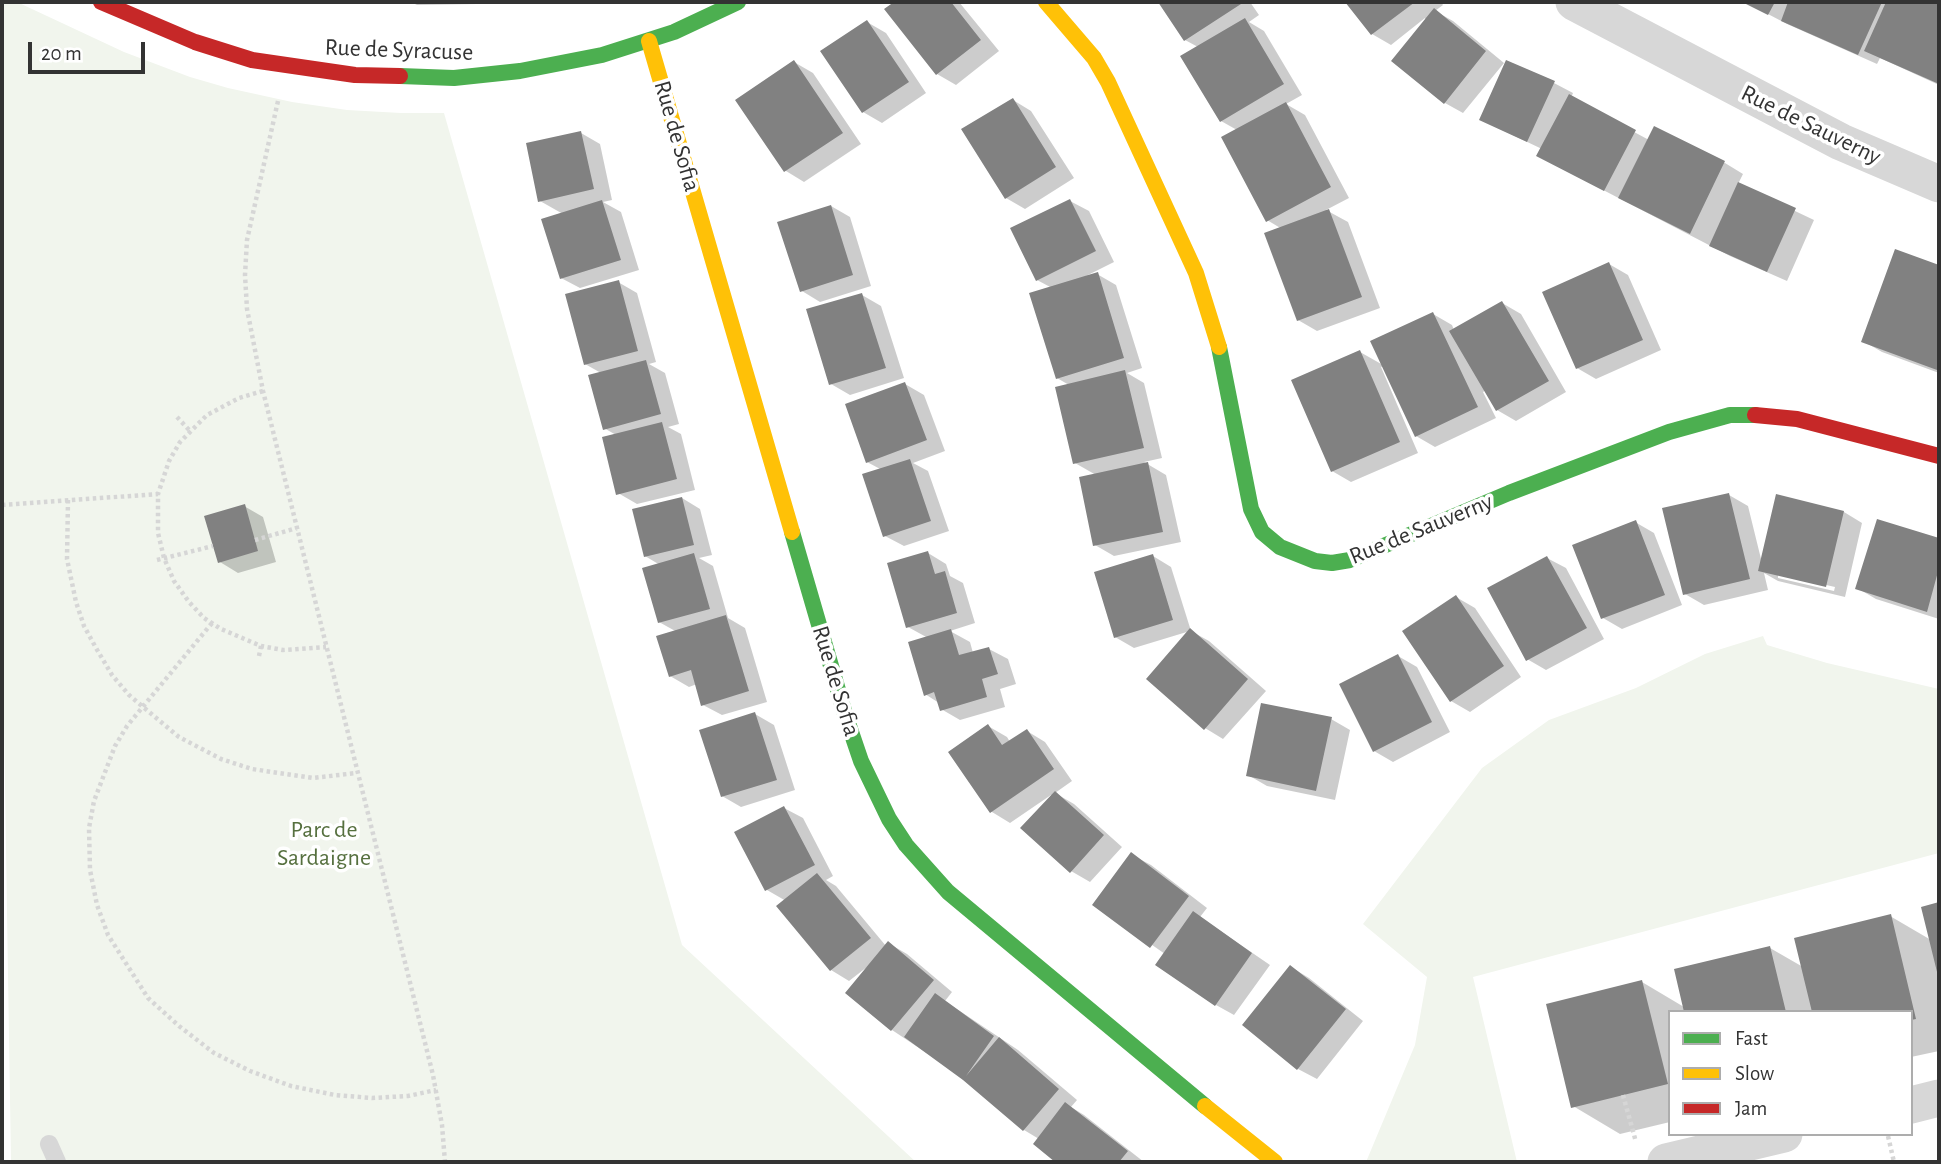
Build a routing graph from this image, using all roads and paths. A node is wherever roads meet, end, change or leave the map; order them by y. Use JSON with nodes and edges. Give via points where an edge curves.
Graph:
{"nodes":[{"id":1,"x":738,"y":2,"type":"edge"},
{"id":2,"x":1046,"y":2,"type":"edge"},
{"id":3,"x":1574,"y":2,"type":"edge"},
{"id":4,"x":115,"y":5,"type":"edge"},
{"id":5,"x":649,"y":41,"type":"junction"},
{"id":6,"x":279,"y":95,"type":"dead end"},
{"id":7,"x":1939,"y":184,"type":"edge"},
{"id":8,"x":262,"y":391,"type":"junction"},
{"id":9,"x":177,"y":417,"type":"dead end"},
{"id":10,"x":190,"y":431,"type":"junction"},
{"id":11,"x":1939,"y":456,"type":"edge"},
{"id":12,"x":158,"y":494,"type":"junction"},
{"id":13,"x":68,"y":500,"type":"junction"},
{"id":14,"x":2,"y":505,"type":"edge"},
{"id":15,"x":297,"y":528,"type":"junction"},
{"id":16,"x":255,"y":540,"type":"dead end"},
{"id":17,"x":213,"y":546,"type":"dead end"},
{"id":18,"x":164,"y":558,"type":"junction"},
{"id":19,"x":157,"y":560,"type":"dead end"},
{"id":20,"x":212,"y":623,"type":"junction"},
{"id":21,"x":261,"y":646,"type":"junction"},
{"id":22,"x":326,"y":647,"type":"junction"},
{"id":23,"x":259,"y":656,"type":"dead end"},
{"id":24,"x":142,"y":706,"type":"junction"},
{"id":25,"x":356,"y":773,"type":"junction"},
{"id":26,"x":436,"y":1090,"type":"junction"},
{"id":27,"x":1623,"y":1095,"type":"dead end"},
{"id":28,"x":1939,"y":1098,"type":"edge"},
{"id":29,"x":1913,"y":1104,"type":"edge"},
{"id":30,"x":1772,"y":1136,"type":"edge"},
{"id":31,"x":1888,"y":1136,"type":"edge"},
{"id":32,"x":49,"y":1144,"type":"dead end"},
{"id":33,"x":1652,"y":1156,"type":"edge"},
{"id":34,"x":57,"y":1162,"type":"edge"},
{"id":35,"x":444,"y":1162,"type":"edge"},
{"id":36,"x":1275,"y":1162,"type":"edge"},
{"id":37,"x":1894,"y":1162,"type":"edge"}],
"edges":[{"from":1,"to":5,"type":"street","name":"Rue de Syracuse"},
{"from":2,"to":11,"type":"street","name":"Rue de Sauverny","via":[[1094,58],[1108,82],[1196,273],[1216,331],[1251,509],[1262,532],[1280,547],[1308,560],[1350,560],[1509,493],[1669,432],[1730,415],[1817,423]]},
{"from":3,"to":7,"type":"street","name":"Rue de Sauverny","via":[[1841,142]]},
{"from":4,"to":5,"type":"street","name":"Rue de Syracuse","via":[[220,51],[355,75],[485,75],[559,64]]},
{"from":5,"to":36,"type":"street","name":"Rue de Sofia","via":[[845,714],[889,820],[948,892]]},
{"from":6,"to":8,"type":"path","via":[[247,240],[247,309]]},
{"from":8,"to":10,"type":"path","via":[[223,405]]},
{"from":8,"to":15,"type":"path"},
{"from":9,"to":10,"type":"path"},
{"from":10,"to":12,"type":"path","via":[[169,461]]},
{"from":12,"to":13,"type":"path"},
{"from":12,"to":18,"type":"path","via":[[158,533]]},
{"from":13,"to":14,"type":"path"},
{"from":13,"to":24,"type":"path","via":[[67,559],[84,626],[112,675]]},
{"from":15,"to":16,"type":"path"},
{"from":15,"to":22,"type":"path"},
{"from":17,"to":18,"type":"path"},
{"from":18,"to":19,"type":"path"},
{"from":18,"to":20,"type":"path","via":[[189,602]]},
{"from":20,"to":21,"type":"path"},
{"from":20,"to":24,"type":"path"},
{"from":21,"to":22,"type":"path","via":[[283,650]]},
{"from":21,"to":23,"type":"path"},
{"from":22,"to":25,"type":"path"},
{"from":24,"to":25,"type":"path","via":[[199,749],[252,769],[313,778]]},
{"from":24,"to":26,"type":"path","via":[[115,746],[89,828],[97,905],[108,935],[148,998],[214,1053],[291,1086],[372,1098]]},
{"from":25,"to":26,"type":"path"},
{"from":26,"to":35,"type":"path"},
{"from":27,"to":33,"type":"path"},
{"from":28,"to":29,"type":"street"},
{"from":30,"to":33,"type":"street"},
{"from":31,"to":37,"type":"path"},
{"from":32,"to":34,"type":"lane"}]}
